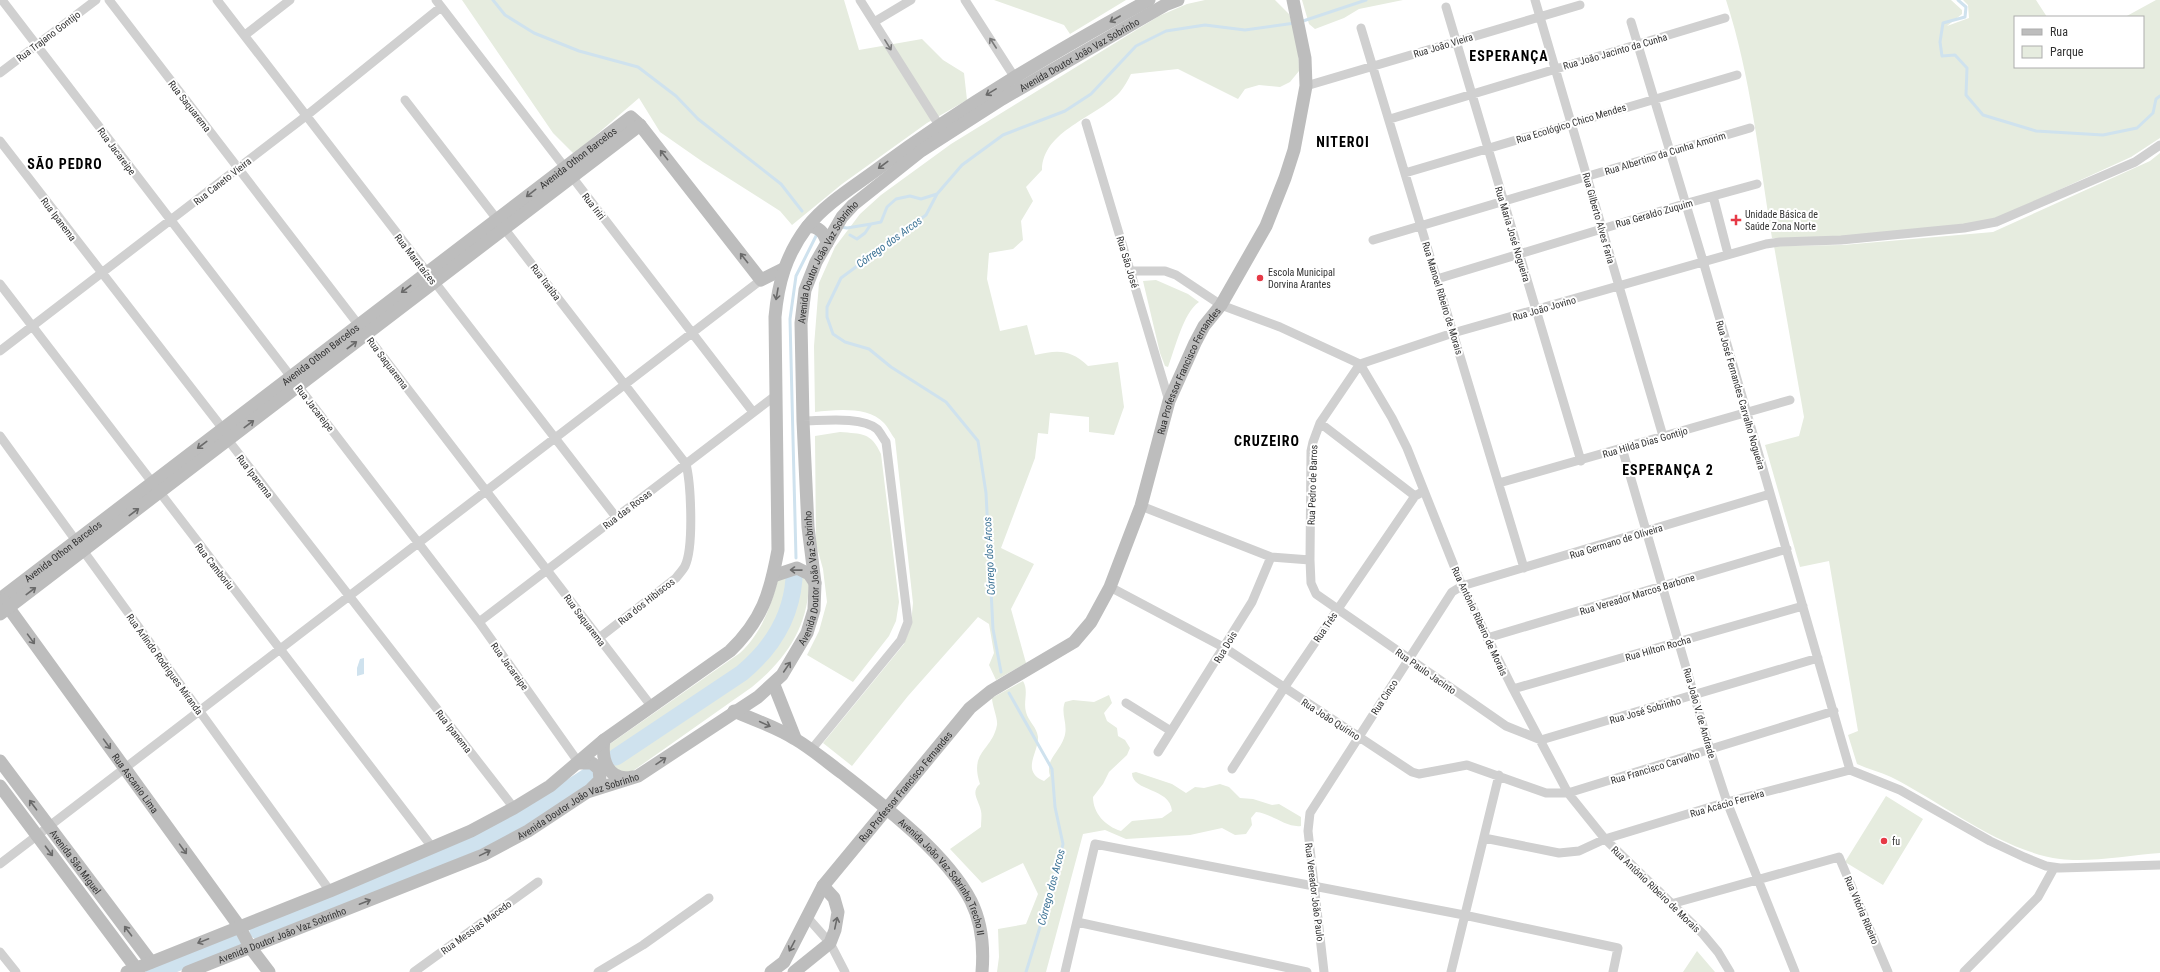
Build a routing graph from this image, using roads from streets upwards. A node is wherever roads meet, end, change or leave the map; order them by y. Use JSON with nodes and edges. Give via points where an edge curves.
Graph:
{"nodes":[{"id":1,"x":2,"y":0,"type":"edge"},
{"id":2,"x":96,"y":0,"type":"edge"},
{"id":3,"x":109,"y":0,"type":"edge"},
{"id":4,"x":217,"y":0,"type":"edge"},
{"id":5,"x":290,"y":0,"type":"edge"},
{"id":6,"x":860,"y":0,"type":"edge"},
{"id":7,"x":911,"y":0,"type":"edge"},
{"id":8,"x":965,"y":0,"type":"edge"},
{"id":9,"x":1148,"y":0,"type":"edge"},
{"id":10,"x":1178,"y":0,"type":"edge"},
{"id":11,"x":1284,"y":0,"type":"edge"},
{"id":12,"x":1293,"y":0,"type":"edge"},
{"id":13,"x":1535,"y":0,"type":"edge"},
{"id":14,"x":438,"y":3,"type":"edge"},
{"id":15,"x":1580,"y":5,"type":"dead end"},
{"id":16,"x":1446,"y":7,"type":"dead end"},
{"id":17,"x":1297,"y":16,"type":"junction"},
{"id":18,"x":1540,"y":16,"type":"junction"},
{"id":19,"x":1725,"y":18,"type":"dead end"},
{"id":20,"x":874,"y":22,"type":"junction"},
{"id":21,"x":1631,"y":22,"type":"dead end"},
{"id":22,"x":1361,"y":28,"type":"dead end"},
{"id":23,"x":245,"y":35,"type":"junction"},
{"id":24,"x":1456,"y":41,"type":"junction"},
{"id":25,"x":36,"y":45,"type":"junction"},
{"id":26,"x":1638,"y":45,"type":"junction"},
{"id":27,"x":1372,"y":66,"type":"junction"},
{"id":28,"x":1555,"y":69,"type":"junction"},
{"id":29,"x":0,"y":73,"type":"edge"},
{"id":30,"x":1737,"y":75,"type":"dead end"},
{"id":31,"x":1018,"y":83,"type":"junction"},
{"id":32,"x":1306,"y":86,"type":"junction"},
{"id":33,"x":1472,"y":94,"type":"junction"},
{"id":34,"x":1653,"y":98,"type":"junction"},
{"id":35,"x":405,"y":100,"type":"dead end"},
{"id":36,"x":306,"y":116,"type":"junction"},
{"id":37,"x":1390,"y":119,"type":"junction"},
{"id":38,"x":1086,"y":123,"type":"dead end"},
{"id":39,"x":1571,"y":123,"type":"junction"},
{"id":40,"x":939,"y":125,"type":"junction"},
{"id":41,"x":1750,"y":128,"type":"dead end"},
{"id":42,"x":0,"y":141,"type":"edge"},
{"id":43,"x":2160,"y":145,"type":"edge"},
{"id":44,"x":1487,"y":148,"type":"junction"},
{"id":45,"x":1669,"y":152,"type":"junction"},
{"id":46,"x":238,"y":168,"type":"junction"},
{"id":47,"x":568,"y":172,"type":"junction"},
{"id":48,"x":1405,"y":173,"type":"junction"},
{"id":49,"x":1587,"y":177,"type":"junction"},
{"id":50,"x":1757,"y":184,"type":"dead end"},
{"id":51,"x":1712,"y":196,"type":"junction"},
{"id":52,"x":1503,"y":200,"type":"junction"},
{"id":53,"x":1684,"y":204,"type":"junction"},
{"id":54,"x":171,"y":221,"type":"junction"},
{"id":55,"x":501,"y":224,"type":"junction"},
{"id":56,"x":1421,"y":225,"type":"junction"},
{"id":57,"x":808,"y":226,"type":"junction"},
{"id":58,"x":1602,"y":228,"type":"junction"},
{"id":59,"x":1372,"y":240,"type":"dead end"},
{"id":60,"x":827,"y":243,"type":"junction"},
{"id":61,"x":1520,"y":254,"type":"junction"},
{"id":62,"x":1728,"y":254,"type":"junction"},
{"id":63,"x":1703,"y":262,"type":"junction"},
{"id":64,"x":783,"y":269,"type":"junction"},
{"id":65,"x":1130,"y":271,"type":"junction"},
{"id":66,"x":101,"y":274,"type":"junction"},
{"id":67,"x":430,"y":278,"type":"junction"},
{"id":68,"x":1437,"y":279,"type":"junction"},
{"id":69,"x":761,"y":280,"type":"junction"},
{"id":70,"x":0,"y":284,"type":"edge"},
{"id":71,"x":1618,"y":286,"type":"junction"},
{"id":72,"x":1221,"y":305,"type":"junction"},
{"id":73,"x":1536,"y":310,"type":"junction"},
{"id":74,"x":32,"y":326,"type":"junction"},
{"id":75,"x":362,"y":330,"type":"junction"},
{"id":76,"x":693,"y":334,"type":"junction"},
{"id":77,"x":1453,"y":334,"type":"junction"},
{"id":78,"x":0,"y":351,"type":"edge"},
{"id":79,"x":1360,"y":364,"type":"junction"},
{"id":80,"x":294,"y":382,"type":"junction"},
{"id":81,"x":624,"y":386,"type":"junction"},
{"id":82,"x":775,"y":396,"type":"junction"},
{"id":83,"x":1790,"y":400,"type":"dead end"},
{"id":84,"x":1170,"y":401,"type":"junction"},
{"id":85,"x":753,"y":412,"type":"junction"},
{"id":86,"x":1746,"y":414,"type":"junction"},
{"id":87,"x":802,"y":421,"type":"junction"},
{"id":88,"x":1320,"y":423,"type":"junction"},
{"id":89,"x":225,"y":435,"type":"junction"},
{"id":90,"x":0,"y":436,"type":"edge"},
{"id":91,"x":1663,"y":436,"type":"junction"},
{"id":92,"x":555,"y":439,"type":"junction"},
{"id":93,"x":1622,"y":448,"type":"junction"},
{"id":94,"x":1581,"y":461,"type":"junction"},
{"id":95,"x":686,"y":464,"type":"junction"},
{"id":96,"x":1499,"y":483,"type":"junction"},
{"id":97,"x":155,"y":488,"type":"junction"},
{"id":98,"x":1424,"y":491,"type":"junction"},
{"id":99,"x":486,"y":492,"type":"junction"},
{"id":100,"x":1770,"y":494,"type":"junction"},
{"id":101,"x":1415,"y":496,"type":"junction"},
{"id":102,"x":1141,"y":506,"type":"junction"},
{"id":103,"x":616,"y":517,"type":"junction"},
{"id":104,"x":1647,"y":532,"type":"junction"},
{"id":105,"x":419,"y":544,"type":"junction"},
{"id":106,"x":79,"y":546,"type":"junction"},
{"id":107,"x":1787,"y":549,"type":"junction"},
{"id":108,"x":1271,"y":557,"type":"junction"},
{"id":109,"x":1310,"y":560,"type":"junction"},
{"id":110,"x":1524,"y":568,"type":"junction"},
{"id":111,"x":547,"y":570,"type":"junction"},
{"id":112,"x":773,"y":576,"type":"junction"},
{"id":113,"x":815,"y":583,"type":"junction"},
{"id":114,"x":1462,"y":586,"type":"junction"},
{"id":115,"x":1664,"y":586,"type":"junction"},
{"id":116,"x":1110,"y":587,"type":"junction"},
{"id":117,"x":1316,"y":594,"type":"joint"},
{"id":118,"x":349,"y":596,"type":"junction"},
{"id":119,"x":2,"y":603,"type":"edge"},
{"id":120,"x":1802,"y":606,"type":"junction"},
{"id":121,"x":1338,"y":609,"type":"junction"},
{"id":122,"x":479,"y":622,"type":"junction"},
{"id":123,"x":599,"y":638,"type":"junction"},
{"id":124,"x":1487,"y":638,"type":"junction"},
{"id":125,"x":1679,"y":642,"type":"junction"},
{"id":126,"x":1225,"y":648,"type":"junction"},
{"id":127,"x":280,"y":650,"type":"junction"},
{"id":128,"x":1409,"y":658,"type":"junction"},
{"id":129,"x":1818,"y":658,"type":"junction"},
{"id":130,"x":774,"y":685,"type":"junction"},
{"id":131,"x":1284,"y":688,"type":"junction"},
{"id":132,"x":1513,"y":689,"type":"junction"},
{"id":133,"x":1695,"y":696,"type":"junction"},
{"id":134,"x":1126,"y":702,"type":"dead end"},
{"id":135,"x":652,"y":707,"type":"junction"},
{"id":136,"x":199,"y":711,"type":"junction"},
{"id":137,"x":734,"y":711,"type":"junction"},
{"id":138,"x":1834,"y":712,"type":"junction"},
{"id":139,"x":1171,"y":732,"type":"junction"},
{"id":140,"x":1358,"y":737,"type":"junction"},
{"id":141,"x":795,"y":738,"type":"junction"},
{"id":142,"x":604,"y":740,"type":"junction"},
{"id":143,"x":1541,"y":740,"type":"junction"},
{"id":144,"x":812,"y":750,"type":"junction"},
{"id":145,"x":1710,"y":750,"type":"junction"},
{"id":146,"x":1158,"y":752,"type":"dead end"},
{"id":147,"x":0,"y":761,"type":"edge"},
{"id":148,"x":579,"y":763,"type":"junction"},
{"id":149,"x":125,"y":768,"type":"junction"},
{"id":150,"x":1232,"y":769,"type":"dead end"},
{"id":151,"x":1850,"y":770,"type":"junction"},
{"id":152,"x":1499,"y":775,"type":"junction"},
{"id":153,"x":638,"y":776,"type":"junction"},
{"id":154,"x":0,"y":786,"type":"edge"},
{"id":155,"x":587,"y":792,"type":"junction"},
{"id":156,"x":1568,"y":793,"type":"junction"},
{"id":157,"x":1727,"y":802,"type":"junction"},
{"id":158,"x":514,"y":808,"type":"junction"},
{"id":159,"x":886,"y":808,"type":"junction"},
{"id":160,"x":1310,"y":813,"type":"joint"},
{"id":161,"x":49,"y":826,"type":"junction"},
{"id":162,"x":37,"y":835,"type":"junction"},
{"id":163,"x":1484,"y":838,"type":"junction"},
{"id":164,"x":1605,"y":839,"type":"junction"},
{"id":165,"x":432,"y":848,"type":"junction"},
{"id":166,"x":0,"y":864,"type":"edge"},
{"id":167,"x":2160,"y":865,"type":"edge"},
{"id":168,"x":2054,"y":868,"type":"junction"},
{"id":169,"x":1758,"y":879,"type":"junction"},
{"id":170,"x":538,"y":882,"type":"dead end"},
{"id":171,"x":823,"y":886,"type":"junction"},
{"id":172,"x":1315,"y":887,"type":"junction"},
{"id":173,"x":330,"y":891,"type":"junction"},
{"id":174,"x":709,"y":898,"type":"dead end"},
{"id":175,"x":1671,"y":904,"type":"junction"},
{"id":176,"x":1464,"y":915,"type":"junction"},
{"id":177,"x":807,"y":917,"type":"junction"},
{"id":178,"x":1077,"y":922,"type":"junction"},
{"id":179,"x":239,"y":926,"type":"junction"},
{"id":180,"x":830,"y":943,"type":"junction"},
{"id":181,"x":250,"y":947,"type":"junction"},
{"id":182,"x":0,"y":952,"type":"edge"},
{"id":183,"x":152,"y":962,"type":"junction"},
{"id":184,"x":132,"y":970,"type":"edge"},
{"id":185,"x":16,"y":972,"type":"edge"},
{"id":186,"x":188,"y":972,"type":"edge"},
{"id":187,"x":269,"y":972,"type":"edge"},
{"id":188,"x":414,"y":972,"type":"edge"},
{"id":189,"x":598,"y":972,"type":"edge"},
{"id":190,"x":771,"y":972,"type":"edge"},
{"id":191,"x":794,"y":972,"type":"edge"},
{"id":192,"x":846,"y":972,"type":"edge"},
{"id":193,"x":982,"y":972,"type":"edge"},
{"id":194,"x":1065,"y":972,"type":"edge"},
{"id":195,"x":1307,"y":972,"type":"edge"},
{"id":196,"x":1324,"y":972,"type":"edge"},
{"id":197,"x":1451,"y":972,"type":"edge"},
{"id":198,"x":1613,"y":972,"type":"edge"},
{"id":199,"x":1730,"y":972,"type":"edge"},
{"id":200,"x":1795,"y":972,"type":"edge"},
{"id":201,"x":1888,"y":972,"type":"edge"},
{"id":202,"x":1964,"y":972,"type":"edge"}],
"edges":[{"from":1,"to":25,"type":"street","name":"Rua Jacareipe"},
{"from":2,"to":25,"type":"street","name":"Rua Trajano Gontijo"},
{"from":3,"to":46,"type":"street","name":"Rua Saquarema"},
{"from":4,"to":23,"type":"street","name":"Rua Marataízes"},
{"from":5,"to":23,"type":"street"},
{"from":6,"to":20,"type":"street"},
{"from":7,"to":20,"type":"street"},
{"from":31,"to":8,"type":"street","one_way":true},
{"from":9,"to":31,"type":"street","name":"Avenida Doutor João Vaz Sobrinho","one_way":true},
{"from":10,"to":31,"type":"street","name":"Avenida Doutor João Vaz Sobrinho"},
{"from":11,"to":17,"type":"street"},
{"from":12,"to":17,"type":"street"},
{"from":13,"to":18,"type":"street","name":"Rua Gilberto Alves Faria"},
{"from":14,"to":36,"type":"street","name":"Rua Caneto Vieira"},
{"from":14,"to":47,"type":"street","name":"Rua Iriri"},
{"from":15,"to":18,"type":"street","name":"Rua João Vieira"},
{"from":16,"to":24,"type":"street","name":"Rua Maria José Nogueira"},
{"from":17,"to":32,"type":"street","name":"Rua Professor Francisco Fernandes","via":[[1303,42]]},
{"from":18,"to":24,"type":"street","name":"Rua João Vieira"},
{"from":18,"to":28,"type":"street","name":"Rua Gilberto Alves Faria"},
{"from":19,"to":26,"type":"street","name":"Rua João Jacinto da Cunha"},
{"from":20,"to":40,"type":"street","one_way":true},
{"from":21,"to":26,"type":"street","name":"Rua José Fernandes Carvalho Nogueira"},
{"from":22,"to":27,"type":"street","name":"Rua Manoel Ribeiro de Morais"},
{"from":23,"to":36,"type":"street","name":"Rua Marataízes"},
{"from":24,"to":27,"type":"street","name":"Rua João Vieira"},
{"from":24,"to":33,"type":"street","name":"Rua Maria José Nogueira"},
{"from":25,"to":29,"type":"street","name":"Rua Trajano Gontijo"},
{"from":25,"to":54,"type":"street","name":"Rua Jacareipe"},
{"from":26,"to":28,"type":"street","name":"Rua João Jacinto da Cunha"},
{"from":26,"to":34,"type":"street","name":"Rua José Fernandes Carvalho Nogueira"},
{"from":27,"to":32,"type":"street","name":"Rua João Vieira"},
{"from":27,"to":37,"type":"street","name":"Rua Manoel Ribeiro de Morais"},
{"from":28,"to":33,"type":"street","name":"Rua João Jacinto da Cunha"},
{"from":28,"to":39,"type":"street","name":"Rua Gilberto Alves Faria"},
{"from":30,"to":34,"type":"street","name":"Rua Ecológico Chico Mendes"},
{"from":31,"to":40,"type":"street","name":"Avenida Doutor João Vaz Sobrinho","one_way":true},
{"from":31,"to":60,"type":"street","name":"Avenida Doutor João Vaz Sobrinho","via":[[871,189],[842,218]]},
{"from":32,"to":72,"type":"street","name":"Rua Professor Francisco Fernandes","via":[[1294,150],[1276,206]]},
{"from":33,"to":37,"type":"street","name":"Rua João Jacinto da Cunha"},
{"from":33,"to":44,"type":"street","name":"Rua Maria José Nogueira"},
{"from":34,"to":39,"type":"street","name":"Rua Ecológico Chico Mendes"},
{"from":34,"to":45,"type":"street","name":"Rua José Fernandes Carvalho Nogueira"},
{"from":35,"to":55,"type":"street","name":"Rua Itatiba"},
{"from":36,"to":46,"type":"street","name":"Rua Caneto Vieira"},
{"from":36,"to":67,"type":"street","name":"Rua Marataízes"},
{"from":37,"to":48,"type":"street","name":"Rua Manoel Ribeiro de Morais"},
{"from":38,"to":65,"type":"street","name":"Rua São José"},
{"from":39,"to":44,"type":"street","name":"Rua Ecológico Chico Mendes"},
{"from":39,"to":49,"type":"street","name":"Rua Gilberto Alves Faria"},
{"from":40,"to":57,"type":"street","name":"Avenida Doutor João Vaz Sobrinho","one_way":true,"via":[[843,194]]},
{"from":41,"to":45,"type":"street","name":"Rua Albertino da Cunha Amorim"},
{"from":42,"to":66,"type":"street","name":"Rua Ipanema"},
{"from":43,"to":62,"type":"street","name":"Rua João Jovino","via":[[2135,162],[1989,224],[1841,240],[1780,242]]},
{"from":44,"to":48,"type":"street","name":"Rua Ecológico Chico Mendes"},
{"from":44,"to":52,"type":"street","name":"Rua Maria José Nogueira"},
{"from":45,"to":49,"type":"street","name":"Rua Albertino da Cunha Amorim"},
{"from":45,"to":53,"type":"street","name":"Rua José Fernandes Carvalho Nogueira"},
{"from":46,"to":54,"type":"street","name":"Rua Caneto Vieira"},
{"from":46,"to":75,"type":"street","name":"Rua Saquarema"},
{"from":47,"to":55,"type":"street","name":"Avenida Othon Barcelos"},
{"from":69,"to":47,"type":"street","name":"Avenida Othon Barcelos","one_way":true,"via":[[640,125]]},
{"from":47,"to":76,"type":"street","name":"Rua Iriri"},
{"from":48,"to":56,"type":"street","name":"Rua Manoel Ribeiro de Morais"},
{"from":49,"to":52,"type":"street","name":"Rua Albertino da Cunha Amorim"},
{"from":49,"to":58,"type":"street","name":"Rua Gilberto Alves Faria"},
{"from":50,"to":51,"type":"street","name":"Rua Geraldo Zuquim"},
{"from":51,"to":53,"type":"street","name":"Rua Geraldo Zuquim"},
{"from":51,"to":62,"type":"street"},
{"from":52,"to":56,"type":"street","name":"Rua Albertino da Cunha Amorim"},
{"from":52,"to":61,"type":"street","name":"Rua Maria José Nogueira"},
{"from":53,"to":58,"type":"street","name":"Rua Geraldo Zuquim"},
{"from":53,"to":63,"type":"street","name":"Rua José Fernandes Carvalho Nogueira"},
{"from":54,"to":66,"type":"street","name":"Rua Caneto Vieira"},
{"from":54,"to":80,"type":"street","name":"Rua Jacareipe"},
{"from":55,"to":67,"type":"street","name":"Avenida Othon Barcelos"},
{"from":55,"to":81,"type":"street","name":"Rua Itatiba"},
{"from":56,"to":59,"type":"street","name":"Rua Albertino da Cunha Amorim"},
{"from":56,"to":68,"type":"street","name":"Rua Manoel Ribeiro de Morais"},
{"from":57,"to":60,"type":"street","via":[[822,231]]},
{"from":57,"to":64,"type":"street","name":"Avenida Doutor João Vaz Sobrinho","via":[[795,244]]},
{"from":58,"to":61,"type":"street","name":"Rua Geraldo Zuquim"},
{"from":58,"to":71,"type":"street","name":"Rua Gilberto Alves Faria"},
{"from":60,"to":87,"type":"street","name":"Avenida Doutor João Vaz Sobrinho","via":[[805,290],[801,323]]},
{"from":61,"to":68,"type":"street","name":"Rua Geraldo Zuquim"},
{"from":61,"to":73,"type":"street","name":"Rua Maria José Nogueira"},
{"from":62,"to":63,"type":"street","name":"Rua João Jovino"},
{"from":63,"to":71,"type":"street","name":"Rua João Jovino"},
{"from":63,"to":86,"type":"street","name":"Rua José Fernandes Carvalho Nogueira"},
{"from":64,"to":69,"type":"street"},
{"from":64,"to":82,"type":"street","name":"Avenida Doutor João Vaz Sobrinho","one_way":true,"via":[[775,317]]},
{"from":65,"to":72,"type":"street","via":[[1165,271],[1176,275]]},
{"from":65,"to":84,"type":"street","name":"Rua São José"},
{"from":66,"to":74,"type":"street","name":"Rua Caneto Vieira"},
{"from":66,"to":89,"type":"street","name":"Rua Ipanema"},
{"from":67,"to":75,"type":"street","name":"Avenida Othon Barcelos"},
{"from":67,"to":92,"type":"street","name":"Rua Marataízes"},
{"from":68,"to":77,"type":"street","name":"Rua Manoel Ribeiro de Morais"},
{"from":69,"to":76,"type":"street"},
{"from":70,"to":74,"type":"street","name":"Rua Camboriu"},
{"from":71,"to":73,"type":"street","name":"Rua João Jovino"},
{"from":71,"to":91,"type":"street","name":"Rua Gilberto Alves Faria"},
{"from":72,"to":79,"type":"street","via":[[1280,327]]},
{"from":72,"to":84,"type":"street","name":"Rua Professor Francisco Fernandes","via":[[1204,326]]},
{"from":73,"to":77,"type":"street","name":"Rua João Jovino"},
{"from":73,"to":94,"type":"street","name":"Rua Maria José Nogueira"},
{"from":74,"to":78,"type":"street","name":"Rua Caneto Vieira"},
{"from":74,"to":97,"type":"street","name":"Rua Camboriu"},
{"from":75,"to":80,"type":"street","name":"Avenida Othon Barcelos"},
{"from":75,"to":99,"type":"street","name":"Rua Saquarema"},
{"from":76,"to":81,"type":"street"},
{"from":76,"to":85,"type":"street","name":"Rua Iriri"},
{"from":77,"to":79,"type":"street","name":"Rua João Jovino"},
{"from":77,"to":96,"type":"street","name":"Rua Manoel Ribeiro de Morais"},
{"from":79,"to":88,"type":"street","name":"Rua Pedro de Barros"},
{"from":79,"to":98,"type":"street","name":"Rua Antônio Ribeiro de Morais","via":[[1392,418]]},
{"from":80,"to":89,"type":"street","name":"Avenida Othon Barcelos"},
{"from":80,"to":105,"type":"street","name":"Rua Jacareipe"},
{"from":81,"to":92,"type":"street"},
{"from":81,"to":95,"type":"street","name":"Rua Itatiba"},
{"from":82,"to":85,"type":"street","name":"Rua das Rosas"},
{"from":82,"to":112,"type":"street","name":"Avenida Doutor João Vaz Sobrinho","via":[[779,517],[778,550]]},
{"from":83,"to":86,"type":"street","name":"Rua Hilda Dias Gontijo"},
{"from":84,"to":102,"type":"street","name":"Rua Professor Francisco Fernandes"},
{"from":85,"to":95,"type":"street","name":"Rua das Rosas"},
{"from":86,"to":91,"type":"street","name":"Rua Hilda Dias Gontijo"},
{"from":86,"to":100,"type":"street","name":"Rua José Fernandes Carvalho Nogueira"},
{"from":87,"to":113,"type":"street","name":"Avenida Doutor João Vaz Sobrinho","via":[[808,527]]},
{"from":87,"to":144,"type":"street","via":[[862,422],[876,429],[886,442],[908,622],[901,640]]},
{"from":88,"to":101,"type":"street"},
{"from":88,"to":109,"type":"street","name":"Rua Pedro de Barros","via":[[1311,451]]},
{"from":89,"to":97,"type":"street","name":"Avenida Othon Barcelos"},
{"from":89,"to":118,"type":"street","name":"Rua Ipanema"},
{"from":90,"to":106,"type":"street","name":"Rua Arlindo Rodrigues Miranda"},
{"from":91,"to":93,"type":"street","name":"Rua Hilda Dias Gontijo"},
{"from":92,"to":99,"type":"street"},
{"from":92,"to":103,"type":"street","name":"Rua Marataízes"},
{"from":93,"to":94,"type":"street","name":"Rua Hilda Dias Gontijo"},
{"from":93,"to":104,"type":"street","name":"Rua João V. de Andrade"},
{"from":94,"to":96,"type":"street","name":"Rua Hilda Dias Gontijo"},
{"from":95,"to":103,"type":"street","name":"Rua das Rosas"},
{"from":95,"to":123,"type":"street","name":"Rua dos Hibiscos","via":[[690,478],[690,551],[685,566],[676,578]]},
{"from":96,"to":110,"type":"street","name":"Rua Manoel Ribeiro de Morais"},
{"from":97,"to":106,"type":"street","name":"Avenida Othon Barcelos"},
{"from":97,"to":127,"type":"street","name":"Rua Camboriu"},
{"from":98,"to":101,"type":"street","name":"Rua Três"},
{"from":98,"to":114,"type":"street","name":"Rua Antônio Ribeiro de Morais"},
{"from":99,"to":105,"type":"street"},
{"from":99,"to":111,"type":"street","name":"Rua Saquarema"},
{"from":100,"to":104,"type":"street","name":"Rua Germano de Oliveira"},
{"from":100,"to":107,"type":"street","name":"Rua José Fernandes Carvalho Nogueira"},
{"from":101,"to":121,"type":"street","name":"Rua Três"},
{"from":102,"to":108,"type":"street"},
{"from":102,"to":116,"type":"street","name":"Rua Professor Francisco Fernandes"},
{"from":103,"to":111,"type":"street","name":"Rua das Rosas"},
{"from":104,"to":110,"type":"street","name":"Rua Germano de Oliveira"},
{"from":104,"to":115,"type":"street","name":"Rua João V. de Andrade"},
{"from":105,"to":118,"type":"street"},
{"from":105,"to":122,"type":"street","name":"Rua Jacareipe"},
{"from":106,"to":119,"type":"street","name":"Avenida Othon Barcelos"},
{"from":106,"to":136,"type":"street","name":"Rua Arlindo Rodrigues Miranda"},
{"from":107,"to":115,"type":"street","name":"Rua Vereador Marcos Barbone"},
{"from":107,"to":120,"type":"street","name":"Rua José Fernandes Carvalho Nogueira"},
{"from":108,"to":109,"type":"street"},
{"from":108,"to":126,"type":"street","name":"Rua Dois","via":[[1252,602]]},
{"from":109,"to":117,"type":"street","name":"Rua Pedro de Barros","via":[[1311,583]]},
{"from":110,"to":114,"type":"street","name":"Rua Germano de Oliveira"},
{"from":111,"to":122,"type":"street","name":"Rua das Rosas"},
{"from":111,"to":123,"type":"street","name":"Rua Saquarema"},
{"from":113,"to":112,"type":"street","one_way":true,"via":[[809,574],[797,568]]},
{"from":112,"to":135,"type":"street","name":"Avenida Doutor João Vaz Sobrinho","via":[[761,613],[747,635],[730,651]]},
{"from":130,"to":113,"type":"street","name":"Avenida Doutor João Vaz Sobrinho","one_way":true,"via":[[794,657],[806,633],[814,610]]},
{"from":114,"to":124,"type":"street","name":"Rua Antônio Ribeiro de Morais"},
{"from":114,"to":128,"type":"street","name":"Rua Cinco","via":[[1452,592]]},
{"from":115,"to":124,"type":"street","name":"Rua Vereador Marcos Barbone"},
{"from":115,"to":125,"type":"street","name":"Rua João V. de Andrade"},
{"from":116,"to":126,"type":"street","name":"Rua João Quirino"},
{"from":116,"to":159,"type":"street","name":"Rua Professor Francisco Fernandes","via":[[1090,622],[1074,642],[992,691],[970,708]]},
{"from":117,"to":121,"type":"street","name":"Rua Paulo Jacinto"},
{"from":118,"to":127,"type":"street"},
{"from":118,"to":158,"type":"street","name":"Rua Ipanema"},
{"from":119,"to":149,"type":"street","name":"Rua Ascanio Lima","one_way":true},
{"from":120,"to":125,"type":"street","name":"Rua Hilton Rocha"},
{"from":120,"to":129,"type":"street","name":"Rua José Fernandes Carvalho Nogueira"},
{"from":121,"to":128,"type":"street","name":"Rua Paulo Jacinto"},
{"from":121,"to":131,"type":"street","name":"Rua Três"},
{"from":122,"to":148,"type":"street","name":"Rua Jacareipe"},
{"from":123,"to":135,"type":"street","name":"Rua Saquarema"},
{"from":124,"to":132,"type":"street","name":"Rua Antônio Ribeiro de Morais"},
{"from":125,"to":132,"type":"street","name":"Rua Hilton Rocha"},
{"from":125,"to":133,"type":"street","name":"Rua João V. de Andrade"},
{"from":126,"to":131,"type":"street","name":"Rua João Quirino"},
{"from":126,"to":139,"type":"street","name":"Rua Dois"},
{"from":127,"to":136,"type":"street"},
{"from":127,"to":165,"type":"street","name":"Rua Camboriu"},
{"from":128,"to":140,"type":"street","name":"Rua Cinco"},
{"from":128,"to":143,"type":"street","name":"Rua Paulo Jacinto","via":[[1506,726]]},
{"from":129,"to":133,"type":"street","name":"Rua José Sobrinho"},
{"from":129,"to":138,"type":"street","name":"Rua José Fernandes Carvalho Nogueira"},
{"from":130,"to":137,"type":"street","name":"Avenida Doutor João Vaz Sobrinho"},
{"from":130,"to":141,"type":"street"},
{"from":131,"to":140,"type":"street","name":"Rua João Quirino"},
{"from":131,"to":150,"type":"street","name":"Rua Três"},
{"from":132,"to":143,"type":"street","name":"Rua Antônio Ribeiro de Morais"},
{"from":133,"to":143,"type":"street","name":"Rua José Sobrinho"},
{"from":133,"to":145,"type":"street","name":"Rua João V. de Andrade"},
{"from":134,"to":139,"type":"street"},
{"from":135,"to":142,"type":"street","name":"Avenida Doutor João Vaz Sobrinho"},
{"from":136,"to":149,"type":"street"},
{"from":136,"to":173,"type":"street","name":"Rua Arlindo Rodrigues Miranda"},
{"from":137,"to":141,"type":"street","name":"Avenida João Vaz Sobrinho Trecho II","one_way":true},
{"from":153,"to":137,"type":"street","name":"Avenida Doutor João Vaz Sobrinho","one_way":true},
{"from":138,"to":145,"type":"street","name":"Rua Francisco Carvalho"},
{"from":138,"to":151,"type":"street","name":"Rua José Fernandes Carvalho Nogueira"},
{"from":139,"to":146,"type":"street","name":"Rua Dois"},
{"from":140,"to":152,"type":"street","name":"Rua João Quirino","via":[[1419,774],[1467,766]]},
{"from":140,"to":160,"type":"street","name":"Rua Cinco"},
{"from":141,"to":144,"type":"street","name":"Avenida João Vaz Sobrinho Trecho II"},
{"from":142,"to":148,"type":"street","name":"Avenida Doutor João Vaz Sobrinho"},
{"from":142,"to":153,"type":"street","via":[[602,755],[611,772],[628,778]]},
{"from":143,"to":156,"type":"street","name":"Rua Antônio Ribeiro de Morais"},
{"from":144,"to":159,"type":"street","name":"Avenida João Vaz Sobrinho Trecho II"},
{"from":145,"to":156,"type":"street","name":"Rua Francisco Carvalho"},
{"from":145,"to":157,"type":"street","name":"Rua João V. de Andrade"},
{"from":161,"to":147,"type":"street","name":"Avenida São Miguel","one_way":true},
{"from":148,"to":155,"type":"street","via":[[592,763],[599,770],[600,780]]},
{"from":148,"to":158,"type":"street","name":"Avenida Doutor João Vaz Sobrinho","via":[[550,786]]},
{"from":149,"to":161,"type":"street"},
{"from":149,"to":179,"type":"street","name":"Rua Ascanio Lima","one_way":true},
{"from":151,"to":157,"type":"street","name":"Rua Acácio Ferreira"},
{"from":151,"to":168,"type":"street","via":[[1900,790],[1990,841],[2038,864]]},
{"from":152,"to":156,"type":"street","name":"Rua João Quirino","via":[[1546,793]]},
{"from":152,"to":163,"type":"street"},
{"from":153,"to":155,"type":"street","name":"Avenida Doutor João Vaz Sobrinho"},
{"from":154,"to":162,"type":"street","name":"Avenida São Miguel"},
{"from":181,"to":155,"type":"street","name":"Avenida Doutor João Vaz Sobrinho","one_way":true,"via":[[483,855],[528,831]]},
{"from":156,"to":164,"type":"street","name":"Rua Antônio Ribeiro de Morais"},
{"from":157,"to":164,"type":"street","name":"Rua Acácio Ferreira"},
{"from":157,"to":169,"type":"street","name":"Rua João V. de Andrade"},
{"from":158,"to":165,"type":"street","name":"Avenida Doutor João Vaz Sobrinho"},
{"from":159,"to":171,"type":"street","name":"Rua Professor Francisco Fernandes"},
{"from":159,"to":193,"type":"street","name":"Avenida João Vaz Sobrinho Trecho II","via":[[957,877],[972,902],[980,926]]},
{"from":160,"to":172,"type":"street","name":"Rua Vereador João Paulo","via":[[1308,831]]},
{"from":161,"to":162,"type":"street"},
{"from":183,"to":161,"type":"street","name":"Avenida São Miguel","one_way":true},
{"from":162,"to":166,"type":"street"},
{"from":162,"to":184,"type":"street","name":"Avenida São Miguel","one_way":true},
{"from":163,"to":164,"type":"street","name":"Rua Acácio Ferreira","via":[[1559,853],[1579,851]]},
{"from":163,"to":176,"type":"street"},
{"from":164,"to":175,"type":"street","name":"Rua Antônio Ribeiro de Morais"},
{"from":165,"to":173,"type":"street","name":"Avenida Doutor João Vaz Sobrinho"},
{"from":167,"to":168,"type":"street"},
{"from":168,"to":202,"type":"street","via":[[2038,898]]},
{"from":169,"to":175,"type":"street"},
{"from":169,"to":200,"type":"street","name":"Rua João V. de Andrade"},
{"from":169,"to":201,"type":"street","name":"Rua Vitória Ribeiro","via":[[1839,857]]},
{"from":170,"to":188,"type":"street","name":"Rua Messias Macedo"},
{"from":171,"to":177,"type":"street","name":"Rua Professor Francisco Fernandes"},
{"from":180,"to":171,"type":"street","one_way":true,"via":[[838,912],[834,898]]},
{"from":172,"to":176,"type":"street"},
{"from":172,"to":178,"type":"street","via":[[1095,844]]},
{"from":172,"to":196,"type":"street","name":"Rua Vereador João Paulo"},
{"from":173,"to":179,"type":"street","name":"Avenida Doutor João Vaz Sobrinho"},
{"from":174,"to":189,"type":"street","via":[[643,946]]},
{"from":175,"to":199,"type":"street","name":"Rua Antônio Ribeiro de Morais","via":[[1714,948]]},
{"from":176,"to":197,"type":"street"},
{"from":176,"to":198,"type":"street","via":[[1618,948]]},
{"from":177,"to":180,"type":"street"},
{"from":177,"to":190,"type":"street","name":"Rua Professor Francisco Fernandes","one_way":true,"via":[[784,962]]},
{"from":178,"to":194,"type":"street"},
{"from":178,"to":195,"type":"street"},
{"from":179,"to":181,"type":"street","name":"Rua Ascanio Lima"},
{"from":179,"to":183,"type":"street","name":"Avenida Doutor João Vaz Sobrinho","one_way":true},
{"from":180,"to":191,"type":"street"},
{"from":180,"to":192,"type":"street"},
{"from":181,"to":186,"type":"street","name":"Avenida Doutor João Vaz Sobrinho"},
{"from":181,"to":187,"type":"street","name":"Rua Ascanio Lima"},
{"from":182,"to":185,"type":"street"},
{"from":183,"to":184,"type":"street","name":"Avenida Doutor João Vaz Sobrinho"}]}
